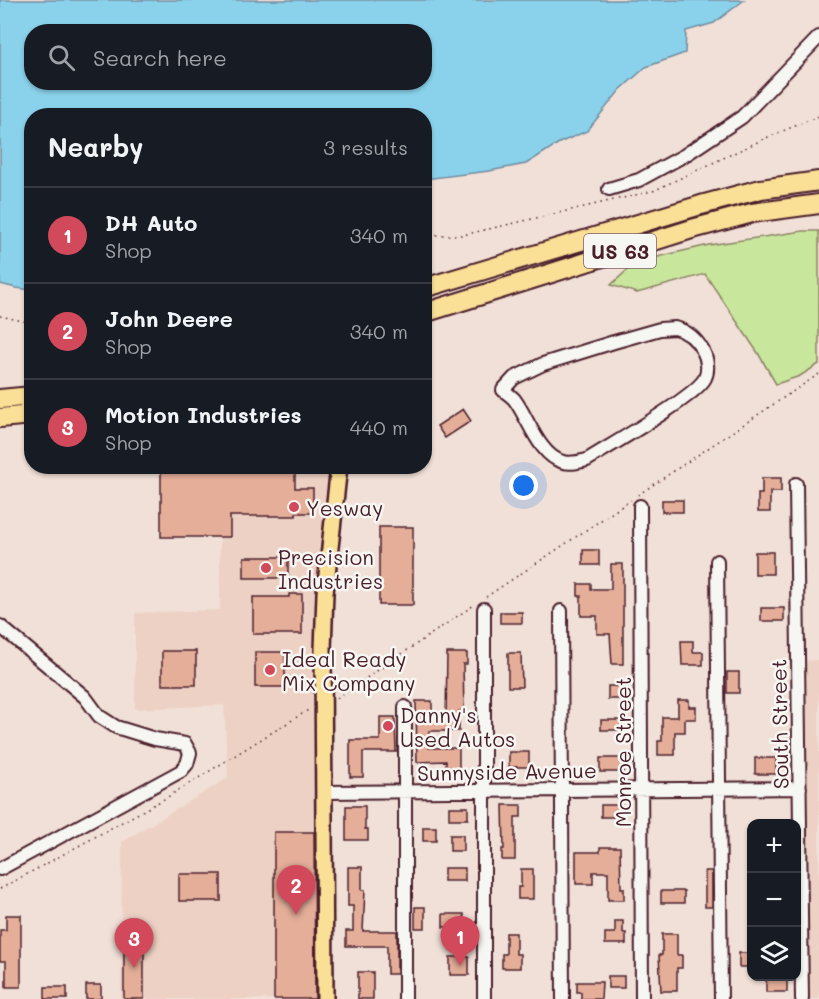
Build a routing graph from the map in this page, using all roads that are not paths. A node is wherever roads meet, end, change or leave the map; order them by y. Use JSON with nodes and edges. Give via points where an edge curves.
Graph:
{"nodes":[{"id":1,"x":819,"y":38,"type":"edge"},
{"id":2,"x":819,"y":181,"type":"edge"},
{"id":3,"x":609,"y":189,"type":"dead end"},
{"id":4,"x":819,"y":204,"type":"edge"},
{"id":5,"x":432,"y":286,"type":"edge"},
{"id":6,"x":432,"y":310,"type":"edge"},
{"id":7,"x":514,"y":378,"type":"joint"},
{"id":8,"x":24,"y":397,"type":"edge"},
{"id":9,"x":0,"y":399,"type":"edge"},
{"id":10,"x":24,"y":416,"type":"edge"},
{"id":11,"x":0,"y":418,"type":"edge"},
{"id":12,"x":338,"y":474,"type":"edge"},
{"id":13,"x":796,"y":484,"type":"dead end"},
{"id":14,"x":640,"y":506,"type":"dead end"},
{"id":15,"x":717,"y":561,"type":"dead end"},
{"id":16,"x":484,"y":609,"type":"dead end"},
{"id":17,"x":561,"y":611,"type":"dead end"},
{"id":18,"x":0,"y":626,"type":"edge"},
{"id":19,"x":405,"y":707,"type":"dead end"},
{"id":20,"x":800,"y":788,"type":"junction"},
{"id":21,"x":641,"y":789,"type":"junction"},
{"id":22,"x":719,"y":789,"type":"junction"},
{"id":23,"x":562,"y":790,"type":"junction"},
{"id":24,"x":405,"y":791,"type":"junction"},
{"id":25,"x":484,"y":791,"type":"junction"},
{"id":26,"x":324,"y":792,"type":"junction"},
{"id":27,"x":0,"y":869,"type":"edge"},
{"id":28,"x":325,"y":999,"type":"edge"},
{"id":29,"x":405,"y":999,"type":"edge"},
{"id":30,"x":484,"y":999,"type":"edge"},
{"id":31,"x":563,"y":999,"type":"edge"},
{"id":32,"x":642,"y":999,"type":"edge"},
{"id":33,"x":721,"y":999,"type":"edge"},
{"id":34,"x":802,"y":999,"type":"edge"}],
"edges":[{"from":1,"to":3,"type":"street","via":[[742,117],[639,180]]},
{"from":2,"to":5,"type":"highway","number":"US 63","via":[[761,189],[701,205]]},
{"from":4,"to":6,"type":"highway","number":"US 63","via":[[752,213],[692,229]]},
{"from":7,"to":7,"type":"street","via":[[503,390],[514,399],[550,454],[570,463],[586,460],[685,398],[700,385],[707,368],[700,345],[675,328],[543,364]]},
{"from":8,"to":9,"type":"highway"},
{"from":10,"to":11,"type":"highway"},
{"from":12,"to":26,"type":"main road","via":[[325,593]]},
{"from":13,"to":20,"type":"street","name":"South Street"},
{"from":14,"to":21,"type":"street","name":"Monroe Street"},
{"from":15,"to":22,"type":"street"},
{"from":16,"to":25,"type":"street"},
{"from":17,"to":23,"type":"street"},
{"from":18,"to":27,"type":"street","via":[[85,698],[99,716],[116,727],[185,744],[190,753],[181,771]]},
{"from":19,"to":24,"type":"street"},
{"from":20,"to":22,"type":"street","name":"Sunnyside Avenue"},
{"from":20,"to":34,"type":"street","name":"South Street"},
{"from":21,"to":22,"type":"street","name":"Sunnyside Avenue"},
{"from":21,"to":23,"type":"street","name":"Sunnyside Avenue"},
{"from":21,"to":32,"type":"street","name":"Monroe Street"},
{"from":22,"to":33,"type":"street"},
{"from":23,"to":25,"type":"street","name":"Sunnyside Avenue"},
{"from":23,"to":31,"type":"street"},
{"from":24,"to":25,"type":"street","name":"Sunnyside Avenue"},
{"from":24,"to":26,"type":"street","name":"Sunnyside Avenue"},
{"from":24,"to":29,"type":"street"},
{"from":25,"to":30,"type":"street"},
{"from":26,"to":28,"type":"main road"}]}
